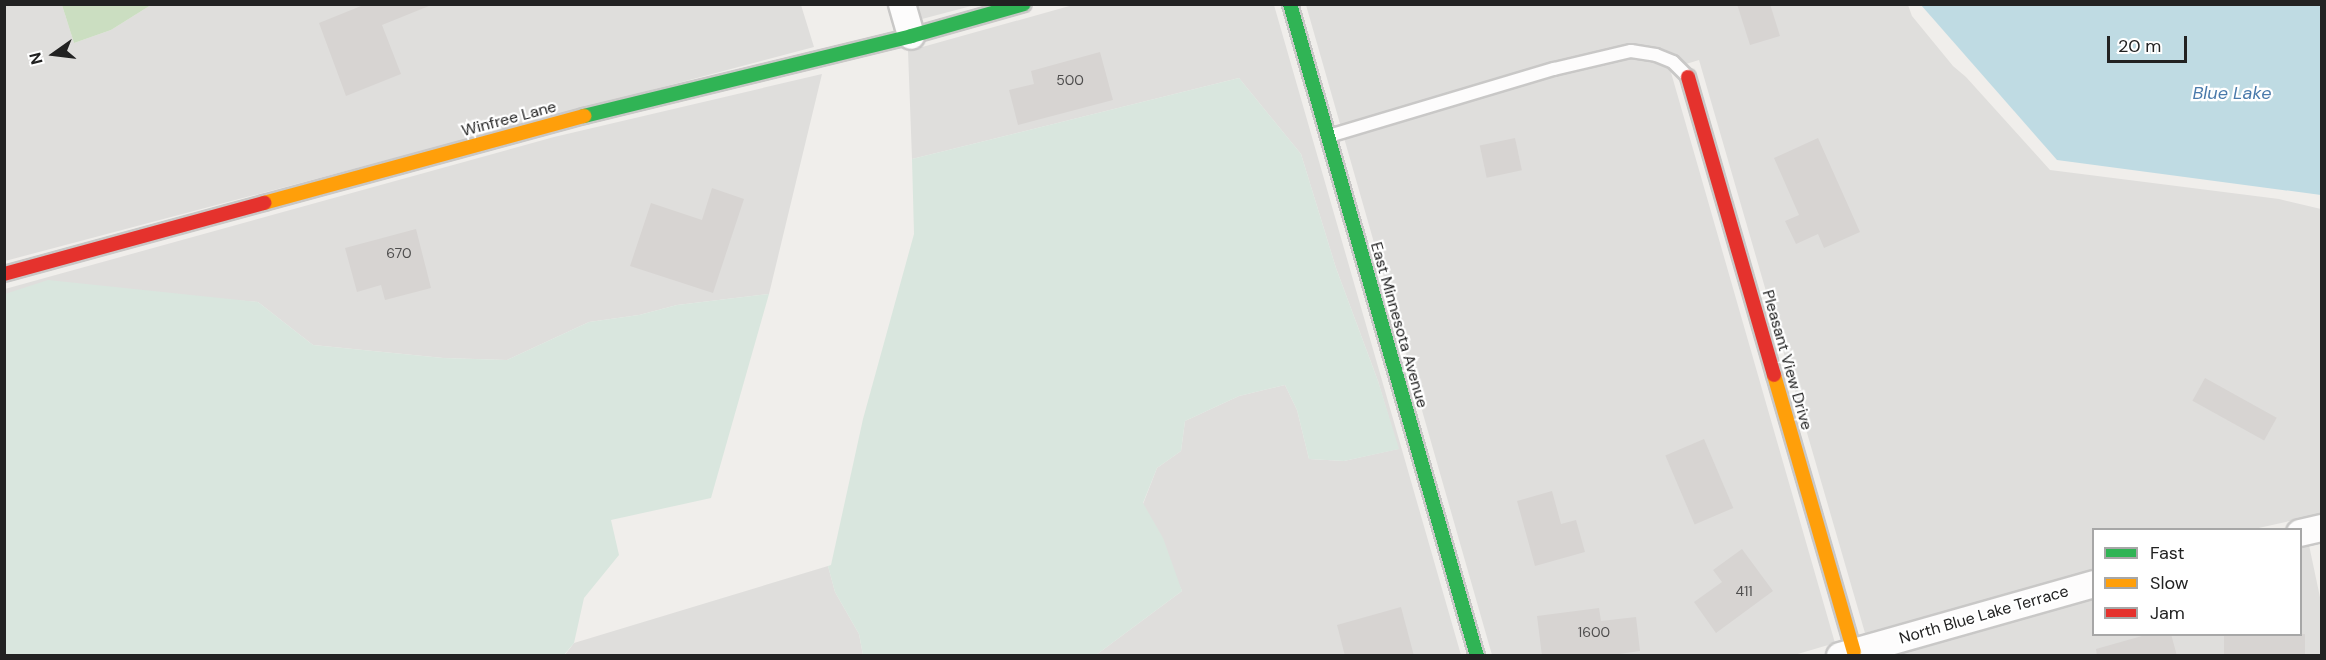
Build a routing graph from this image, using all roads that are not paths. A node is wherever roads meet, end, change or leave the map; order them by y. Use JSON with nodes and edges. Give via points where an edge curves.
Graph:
{"nodes":[{"id":1,"x":902,"y":4,"type":"edge"},
{"id":2,"x":1024,"y":4,"type":"edge"},
{"id":3,"x":1290,"y":4,"type":"edge"},
{"id":4,"x":911,"y":36,"type":"junction"},
{"id":5,"x":1688,"y":77,"type":"joint"},
{"id":6,"x":1328,"y":136,"type":"junction"},
{"id":7,"x":4,"y":274,"type":"edge"},
{"id":8,"x":2092,"y":585,"type":"edge"},
{"id":9,"x":1847,"y":654,"type":"edge"},
{"id":10,"x":1477,"y":656,"type":"edge"}],
"edges":[{"from":1,"to":4,"type":"street"},
{"from":2,"to":4,"type":"street","name":"Winfree Lane"},
{"from":3,"to":6,"type":"street","name":"East Minnesota Avenue"},
{"from":4,"to":7,"type":"street","name":"Winfree Lane","via":[[551,124]]},
{"from":5,"to":6,"type":"lane","via":[[1665,59],[1631,51],[1554,69]]},
{"from":5,"to":9,"type":"street","name":"Pleasant View Drive"},
{"from":6,"to":10,"type":"street","name":"East Minnesota Avenue"},
{"from":8,"to":9,"type":"street","name":"North Blue Lake Terrace"}]}
